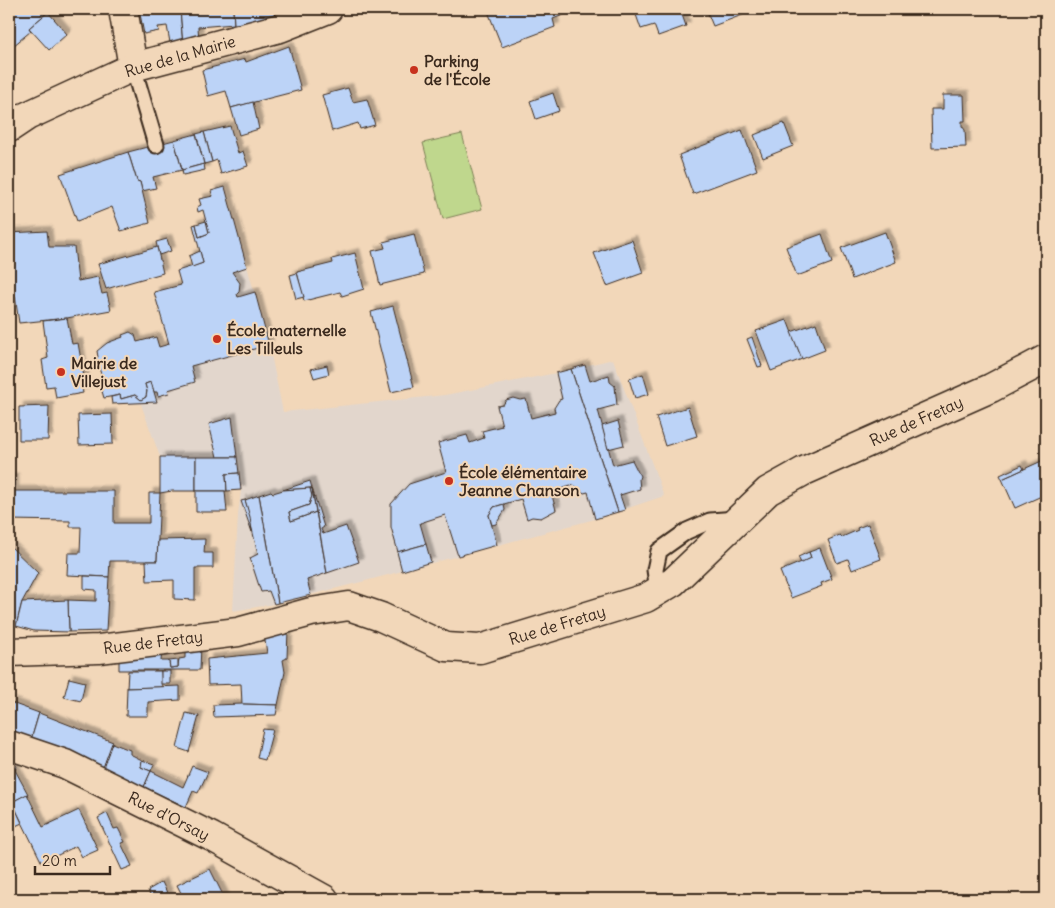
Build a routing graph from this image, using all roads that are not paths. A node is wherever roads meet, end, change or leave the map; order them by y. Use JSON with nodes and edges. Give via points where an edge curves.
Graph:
{"nodes":[{"id":1,"x":123,"y":9,"type":"edge"},
{"id":2,"x":328,"y":9,"type":"edge"},
{"id":3,"x":133,"y":67,"type":"junction"},
{"id":4,"x":9,"y":128,"type":"edge"},
{"id":5,"x":156,"y":145,"type":"dead end"},
{"id":6,"x":1046,"y":359,"type":"edge"},
{"id":7,"x":9,"y":652,"type":"edge"},
{"id":8,"x":9,"y":745,"type":"edge"},
{"id":9,"x":324,"y":899,"type":"edge"}],
"edges":[{"from":1,"to":3,"type":"street"},
{"from":2,"to":3,"type":"street","name":"Rue de la Mairie","via":[[280,28]]},
{"from":3,"to":4,"type":"street","name":"Rue de la Mairie","via":[[27,116]]},
{"from":3,"to":5,"type":"lane"},
{"from":6,"to":7,"type":"street","name":"Rue de Fretay","via":[[991,388],[804,471],[768,491],[673,582],[646,598],[480,648],[446,647],[349,606],[229,633],[99,649]]},
{"from":8,"to":9,"type":"street","name":"Rue d'Orsay","via":[[65,764],[212,837]]}]}
